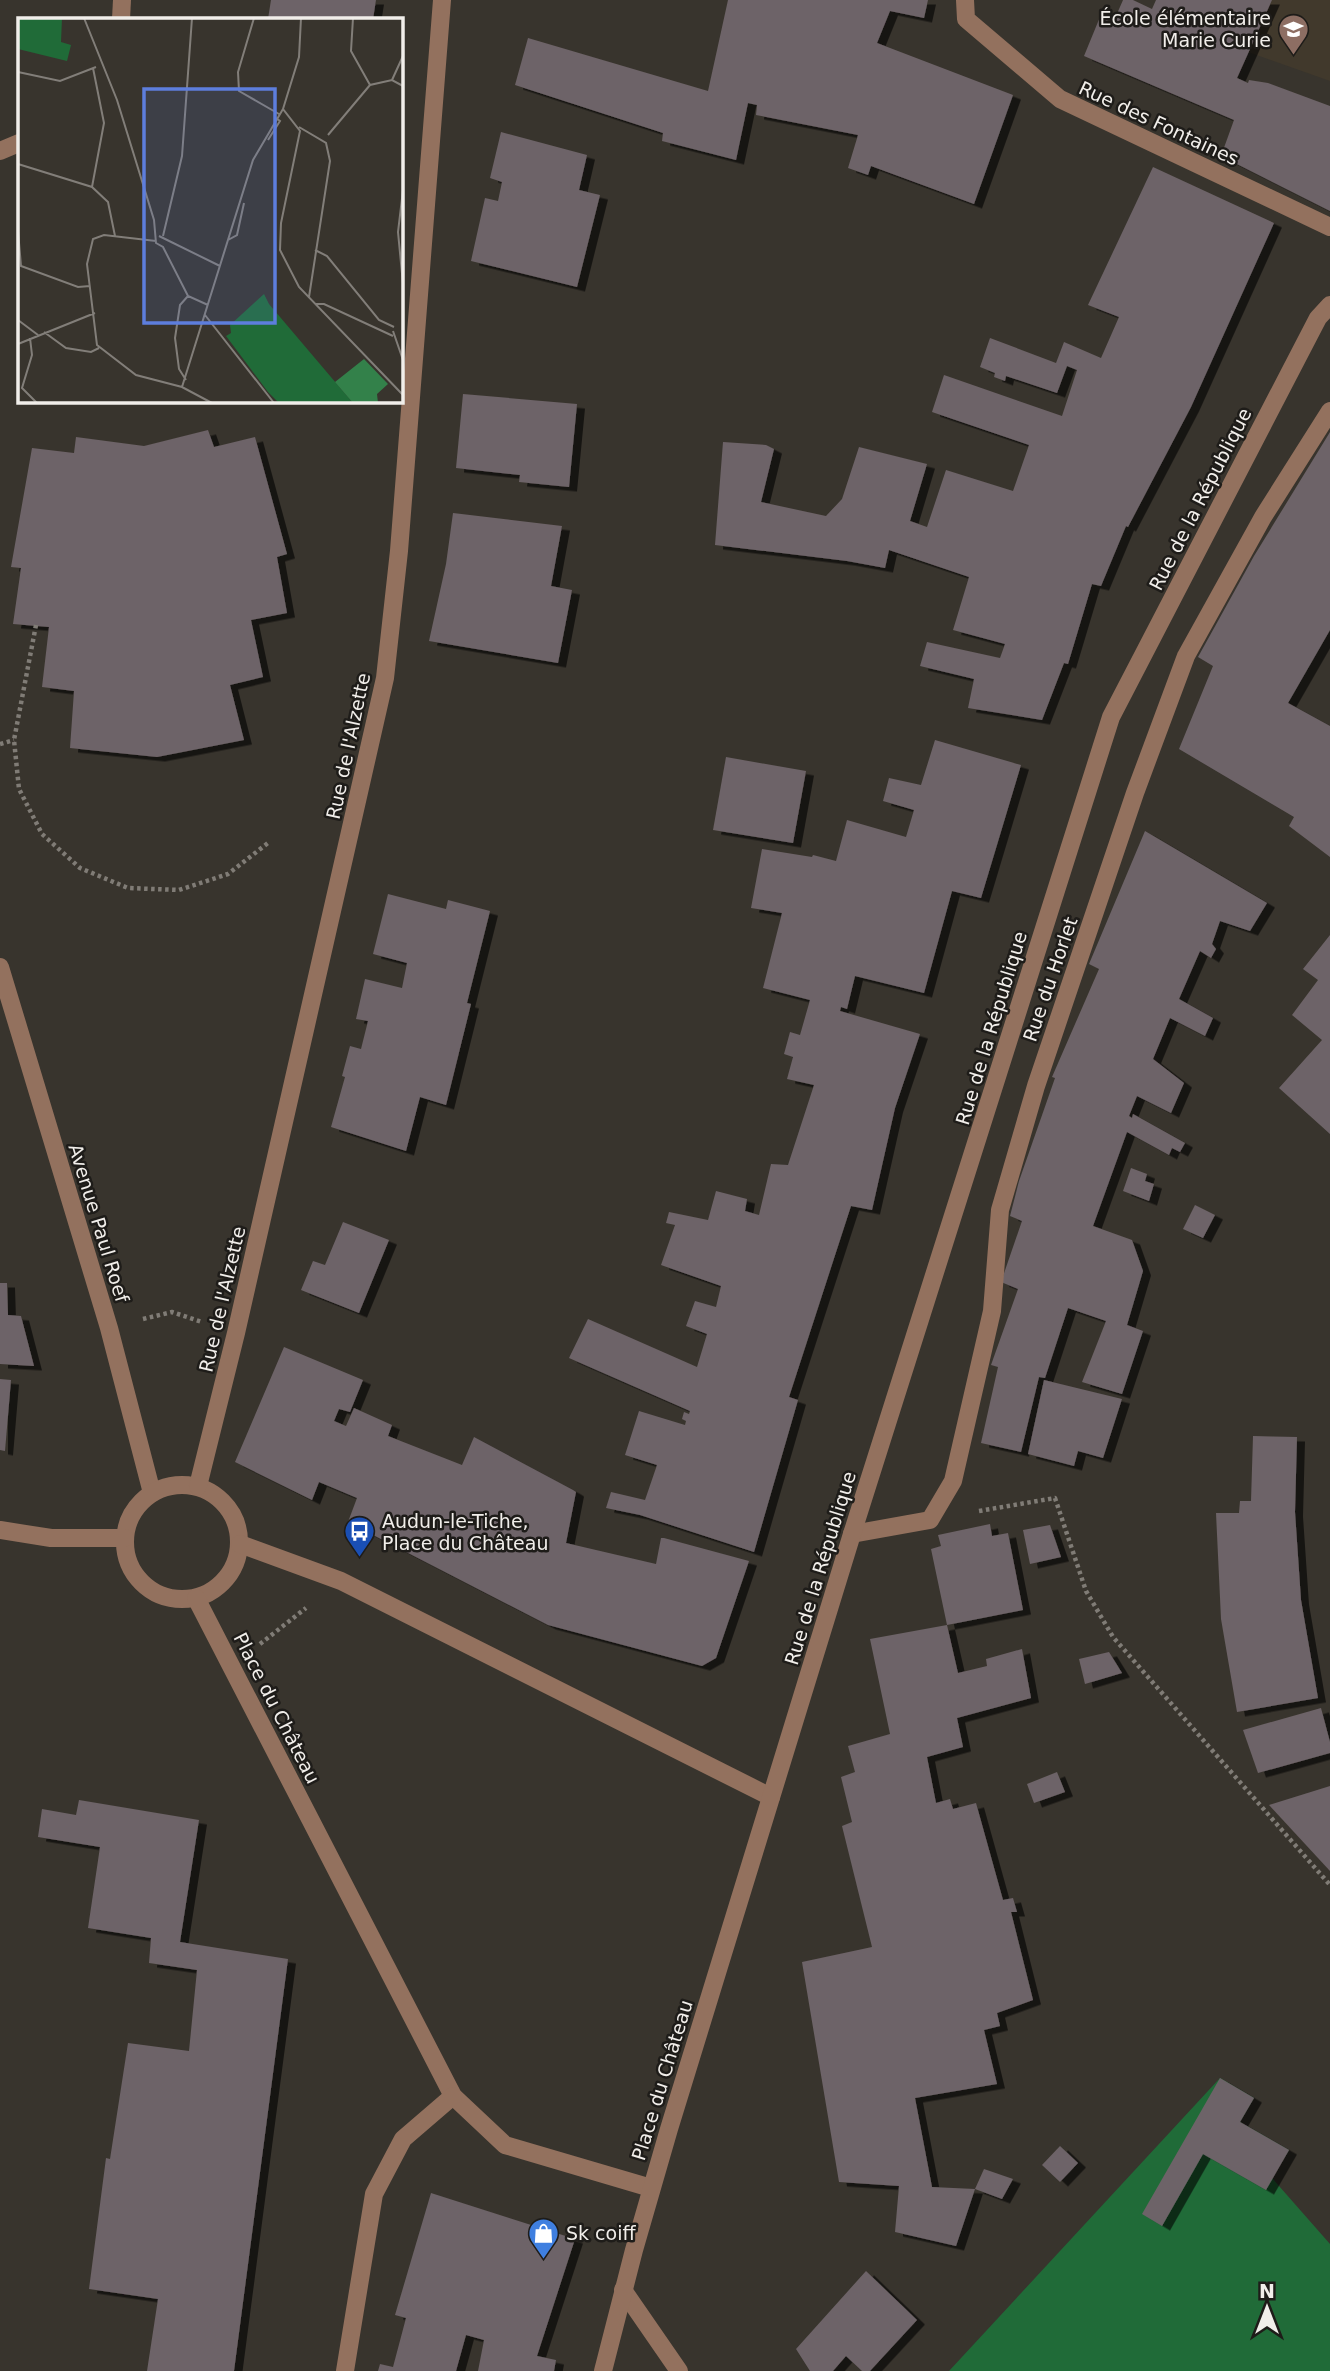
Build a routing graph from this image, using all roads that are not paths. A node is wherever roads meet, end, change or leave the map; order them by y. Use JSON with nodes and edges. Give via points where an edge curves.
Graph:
{"nodes":[{"id":1,"x":122,"y":0,"type":"edge"},
{"id":2,"x":442,"y":0,"type":"edge"},
{"id":3,"x":965,"y":0,"type":"edge"},
{"id":4,"x":121,"y":18,"type":"edge"},
{"id":5,"x":18,"y":143,"type":"edge"},
{"id":6,"x":0,"y":151,"type":"edge"},
{"id":7,"x":1330,"y":227,"type":"edge"},
{"id":8,"x":1330,"y":305,"type":"edge"},
{"id":9,"x":1330,"y":411,"type":"edge"},
{"id":10,"x":0,"y":967,"type":"edge"},
{"id":11,"x":198,"y":1486,"type":"junction"},
{"id":12,"x":152,"y":1493,"type":"junction"},
{"id":13,"x":0,"y":1530,"type":"edge"},
{"id":14,"x":852,"y":1534,"type":"junction"},
{"id":15,"x":125,"y":1538,"type":"junction"},
{"id":16,"x":240,"y":1544,"type":"junction"},
{"id":17,"x":196,"y":1598,"type":"junction"},
{"id":18,"x":771,"y":1797,"type":"junction"},
{"id":19,"x":453,"y":2096,"type":"junction"},
{"id":20,"x":651,"y":2188,"type":"junction"},
{"id":21,"x":623,"y":2290,"type":"junction"},
{"id":22,"x":345,"y":2371,"type":"edge"},
{"id":23,"x":603,"y":2371,"type":"edge"},
{"id":24,"x":679,"y":2371,"type":"edge"}],
"edges":[{"from":1,"to":4,"type":"street"},
{"from":2,"to":11,"type":"street","name":"Rue de l'Alzette","via":[[385,678]]},
{"from":3,"to":7,"type":"street","name":"Rue des Fontaines","via":[[966,19],[1060,99]]},
{"from":5,"to":6,"type":"street"},
{"from":8,"to":14,"type":"street","name":"Rue de la République","via":[[1318,318],[1111,717]]},
{"from":9,"to":14,"type":"street","name":"Rue du Horlet","via":[[1263,517],[1186,656],[1135,793],[1036,1086],[1000,1210],[989,1323],[953,1481],[930,1520]]},
{"from":10,"to":12,"type":"street","name":"Avenue Paul Roef","via":[[109,1328]]},
{"from":11,"to":12,"type":"street","via":[[174,1485]]},
{"from":11,"to":16,"type":"street","via":[[220,1499],[235,1519]]},
{"from":12,"to":15,"type":"street","via":[[133,1512]]},
{"from":13,"to":15,"type":"street","via":[[51,1538]]},
{"from":14,"to":18,"type":"street","name":"Rue de la République"},
{"from":15,"to":17,"type":"street","via":[[127,1559],[138,1578],[154,1592],[174,1599]]},
{"from":16,"to":17,"type":"street","via":[[234,1568],[219,1587]]},
{"from":16,"to":18,"type":"street","via":[[341,1581]]},
{"from":17,"to":19,"type":"street","name":"Place du Château"},
{"from":18,"to":20,"type":"street","name":"Place du Château"},
{"from":19,"to":20,"type":"street","name":"Place du Château","via":[[505,2145]]},
{"from":19,"to":22,"type":"street","via":[[403,2139],[374,2194]]},
{"from":20,"to":21,"type":"street"},
{"from":21,"to":23,"type":"street"},
{"from":21,"to":24,"type":"street"}]}
